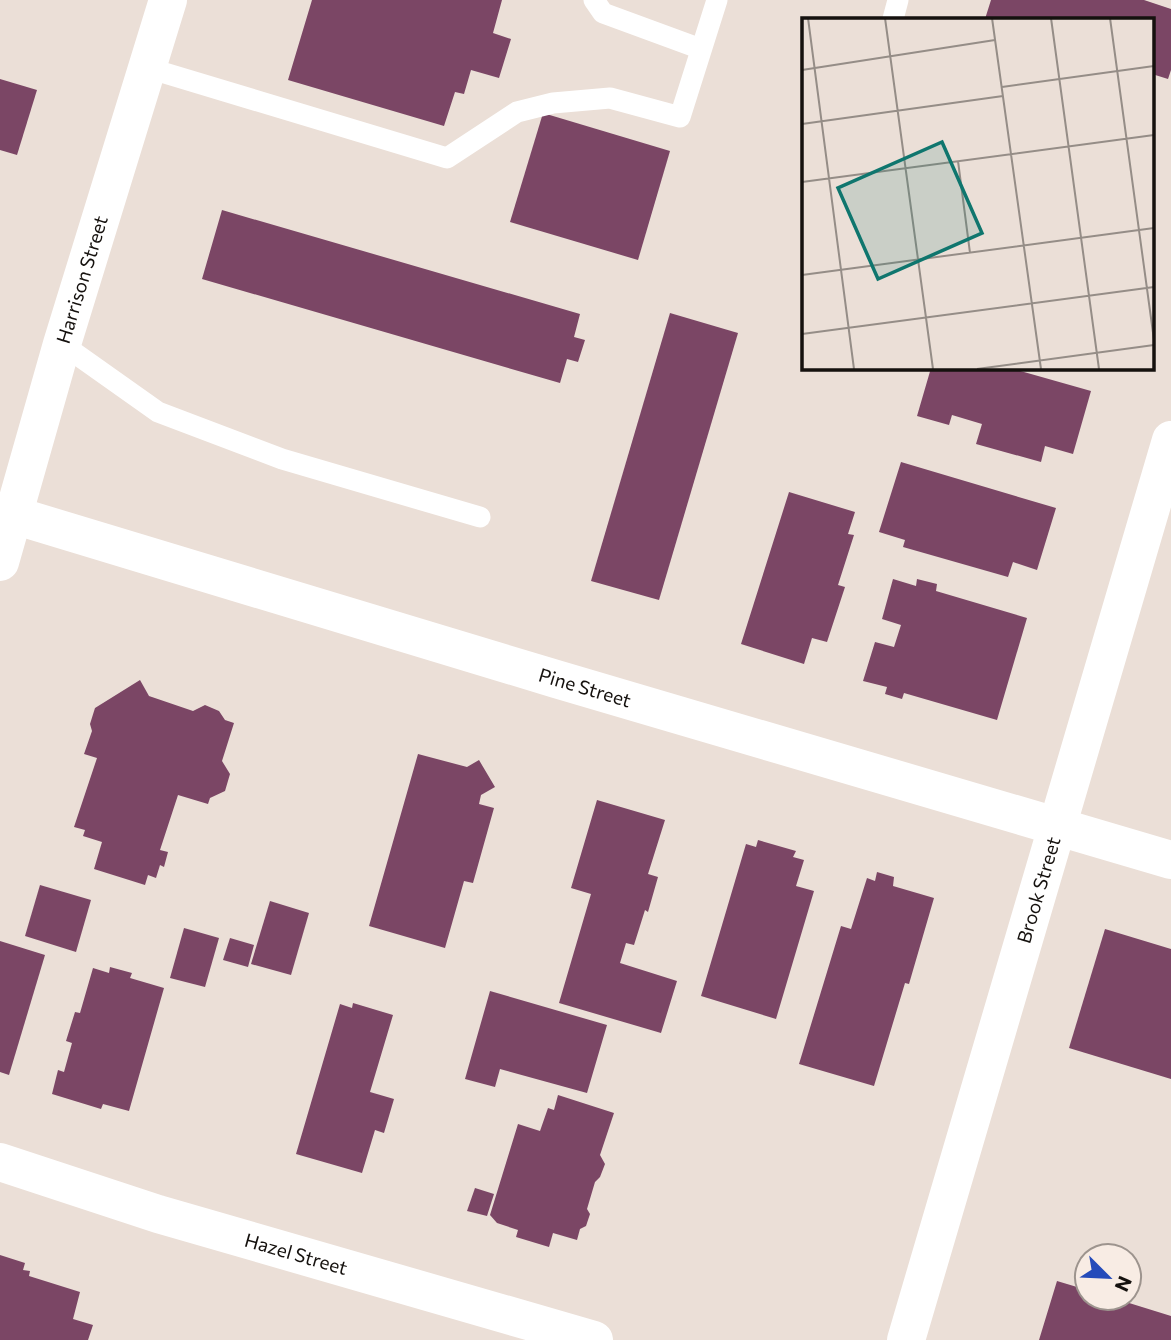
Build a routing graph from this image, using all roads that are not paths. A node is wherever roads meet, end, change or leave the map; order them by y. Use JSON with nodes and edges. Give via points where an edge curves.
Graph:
{"nodes":[{"id":1,"x":168,"y":0,"type":"edge"},
{"id":2,"x":594,"y":0,"type":"edge"},
{"id":3,"x":717,"y":0,"type":"edge"},
{"id":4,"x":898,"y":0,"type":"edge"},
{"id":5,"x":893,"y":18,"type":"edge"},
{"id":6,"x":701,"y":49,"type":"junction"},
{"id":7,"x":148,"y":68,"type":"junction"},
{"id":8,"x":62,"y":344,"type":"junction"},
{"id":9,"x":1171,"y":440,"type":"edge"},
{"id":10,"x":7,"y":513,"type":"edge"},
{"id":11,"x":480,"y":517,"type":"dead end"},
{"id":12,"x":0,"y":562,"type":"edge"},
{"id":13,"x":1057,"y":825,"type":"junction"},
{"id":14,"x":1171,"y":860,"type":"edge"},
{"id":15,"x":0,"y":1162,"type":"edge"},
{"id":16,"x":594,"y":1340,"type":"edge"},
{"id":17,"x":906,"y":1340,"type":"edge"}],
"edges":[{"from":1,"to":7,"type":"street","name":"Harrison Street"},
{"from":2,"to":6,"type":"lane","via":[[603,13]]},
{"from":3,"to":6,"type":"lane"},
{"from":4,"to":5,"type":"lane"},
{"from":6,"to":7,"type":"lane","via":[[680,117],[610,97],[553,103],[517,112],[447,158]]},
{"from":7,"to":8,"type":"street","name":"Harrison Street"},
{"from":8,"to":10,"type":"street","name":"Harrison Street"},
{"from":8,"to":11,"type":"lane","via":[[158,412],[282,459]]},
{"from":9,"to":13,"type":"street","name":"Brook Street"},
{"from":10,"to":12,"type":"street","name":"Harrison Street"},
{"from":10,"to":13,"type":"street","name":"Pine Street"},
{"from":13,"to":14,"type":"street","name":"Pine Street"},
{"from":13,"to":17,"type":"street","name":"Brook Street"},
{"from":15,"to":16,"type":"street","name":"Hazel Street","via":[[158,1214]]}]}
